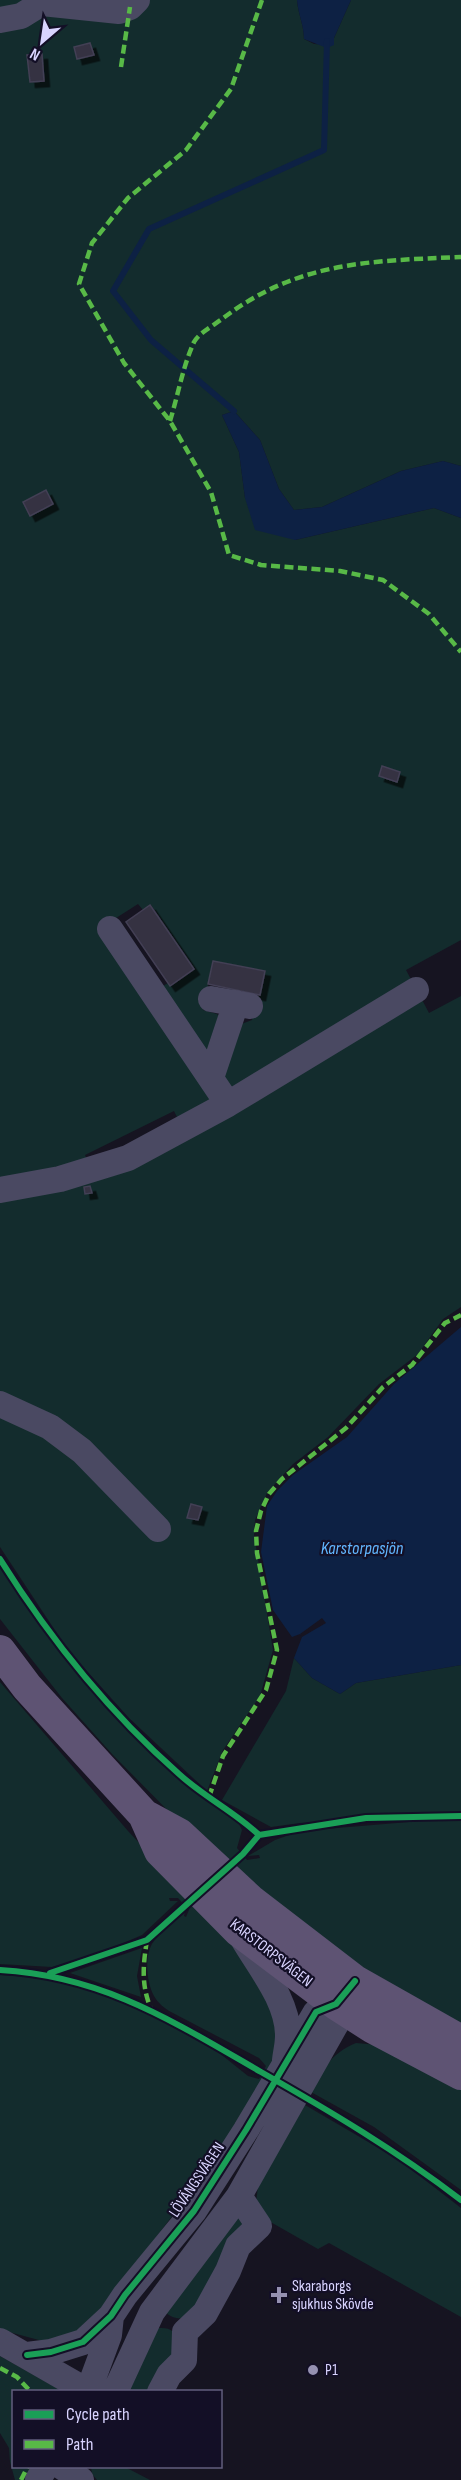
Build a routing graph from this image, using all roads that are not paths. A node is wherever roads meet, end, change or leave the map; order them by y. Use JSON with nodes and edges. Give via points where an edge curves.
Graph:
{"nodes":[{"id":1,"x":137,"y":0,"type":"edge"},
{"id":2,"x":42,"y":2,"type":"edge"},
{"id":3,"x":0,"y":20,"type":"edge"},
{"id":4,"x":110,"y":929,"type":"dead end"},
{"id":5,"x":416,"y":990,"type":"dead end"},
{"id":6,"x":232,"y":1003,"type":"dead end"},
{"id":7,"x":211,"y":1078,"type":"junction"},
{"id":8,"x":228,"y":1104,"type":"junction"},
{"id":9,"x":0,"y":1190,"type":"edge"},
{"id":10,"x":0,"y":1404,"type":"edge"},
{"id":11,"x":158,"y":1529,"type":"dead end"},
{"id":12,"x":0,"y":1651,"type":"edge"},
{"id":13,"x":144,"y":1815,"type":"junction"},
{"id":14,"x":239,"y":1931,"type":"junction"},
{"id":15,"x":345,"y":1992,"type":"junction"},
{"id":16,"x":461,"y":2041,"type":"edge"},
{"id":17,"x":284,"y":2067,"type":"junction"},
{"id":18,"x":461,"y":2074,"type":"edge"},
{"id":19,"x":238,"y":2196,"type":"junction"},
{"id":20,"x":153,"y":2263,"type":"junction"},
{"id":21,"x":152,"y":2312,"type":"junction"},
{"id":22,"x":111,"y":2316,"type":"junction"},
{"id":23,"x":185,"y":2332,"type":"junction"},
{"id":24,"x":0,"y":2341,"type":"edge"},
{"id":25,"x":27,"y":2355,"type":"junction"},
{"id":26,"x":87,"y":2390,"type":"edge"},
{"id":27,"x":89,"y":2390,"type":"edge"},
{"id":28,"x":115,"y":2390,"type":"edge"},
{"id":29,"x":160,"y":2390,"type":"edge"},
{"id":30,"x":65,"y":2472,"type":"edge"},
{"id":31,"x":38,"y":2480,"type":"edge"}],
"edges":[{"from":1,"to":2,"type":"street","via":[[118,11]]},
{"from":2,"to":3,"type":"street","via":[[21,15]]},
{"from":4,"to":7,"type":"street"},
{"from":5,"to":8,"type":"street"},
{"from":6,"to":7,"type":"street"},
{"from":7,"to":8,"type":"street"},
{"from":8,"to":9,"type":"street","via":[[128,1158],[60,1179]]},
{"from":10,"to":11,"type":"street","via":[[50,1427],[82,1450]]},
{"from":12,"to":13,"type":"main road","name":"KARSTORPSVÄGEN","via":[[27,1687]]},
{"from":13,"to":14,"type":"main road","name":"KARSTORPSVÄGEN","via":[[160,1851]]},
{"from":13,"to":15,"type":"main road","name":"KARSTORPSVÄGEN","via":[[179,1834]]},
{"from":14,"to":15,"type":"main road","name":"KARSTORPSVÄGEN"},
{"from":14,"to":17,"type":"street","name":"LÖVÄNGSVÄGEN","via":[[283,2011],[288,2035]]},
{"from":15,"to":16,"type":"main road","name":"KARSTORPSVÄGEN"},
{"from":15,"to":17,"type":"street","name":"LÖVÄNGSVÄGEN","via":[[316,2012]]},
{"from":15,"to":18,"type":"main road","name":"KARSTORPSVÄGEN","via":[[372,2027]]},
{"from":15,"to":19,"type":"street","via":[[336,2024]]},
{"from":17,"to":20,"type":"street","name":"LÖVÄNGSVÄGEN","via":[[194,2211]]},
{"from":19,"to":21,"type":"street"},
{"from":19,"to":23,"type":"street","via":[[259,2226],[238,2246],[205,2313]]},
{"from":20,"to":21,"type":"street","via":[[148,2292]]},
{"from":20,"to":22,"type":"street","name":"LÖVÄNGSVÄGEN"},
{"from":21,"to":23,"type":"street"},
{"from":21,"to":28,"type":"street"},
{"from":22,"to":25,"type":"street","name":"LÖVÄNGSVÄGEN","via":[[83,2342]]},
{"from":22,"to":27,"type":"street","name":"LÖVÄNGSVÄGEN","via":[[109,2335]]},
{"from":23,"to":29,"type":"street","via":[[184,2360]]},
{"from":24,"to":25,"type":"street"},
{"from":25,"to":26,"type":"street"},
{"from":30,"to":31,"type":"street"}]}
